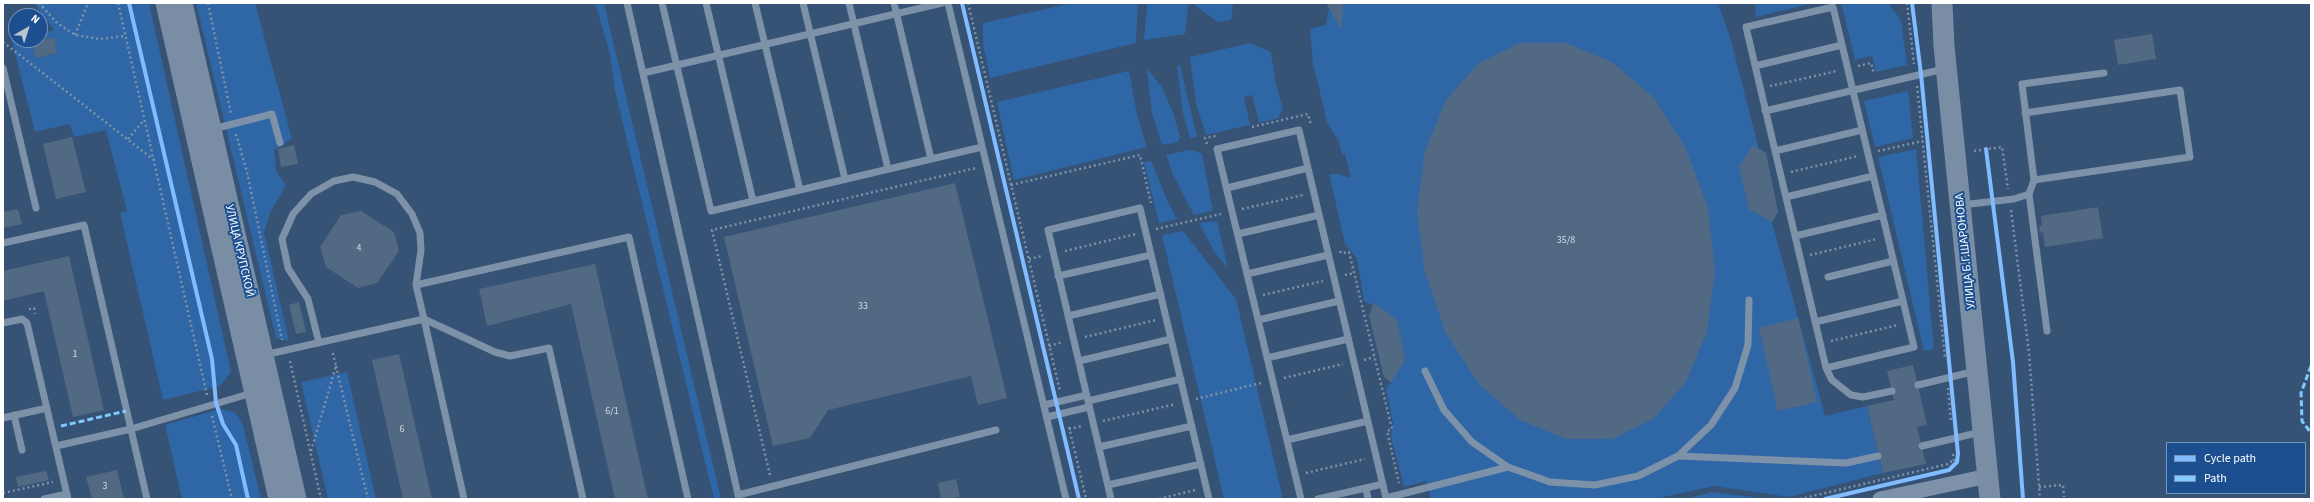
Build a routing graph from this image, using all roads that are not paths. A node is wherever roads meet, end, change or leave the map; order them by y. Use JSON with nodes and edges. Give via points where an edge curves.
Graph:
{"nodes":[{"id":1,"x":627,"y":3,"type":"edge"},
{"id":2,"x":662,"y":3,"type":"edge"},
{"id":3,"x":706,"y":3,"type":"edge"},
{"id":4,"x":756,"y":3,"type":"edge"},
{"id":5,"x":803,"y":3,"type":"edge"},
{"id":6,"x":849,"y":3,"type":"edge"},
{"id":7,"x":894,"y":3,"type":"edge"},
{"id":8,"x":942,"y":3,"type":"edge"},
{"id":9,"x":948,"y":3,"type":"edge"},
{"id":10,"x":1942,"y":3,"type":"edge"},
{"id":11,"x":170,"y":5,"type":"edge"},
{"id":12,"x":896,"y":14,"type":"junction"},
{"id":13,"x":854,"y":24,"type":"junction"},
{"id":14,"x":810,"y":34,"type":"junction"},
{"id":15,"x":765,"y":44,"type":"junction"},
{"id":16,"x":1842,"y":45,"type":"junction"},
{"id":17,"x":718,"y":56,"type":"junction"},
{"id":18,"x":677,"y":65,"type":"junction"},
{"id":19,"x":1755,"y":66,"type":"junction"},
{"id":20,"x":3,"y":68,"type":"edge"},
{"id":21,"x":1946,"y":68,"type":"junction"},
{"id":22,"x":643,"y":73,"type":"junction"},
{"id":23,"x":2104,"y":73,"type":"dead end"},
{"id":24,"x":1853,"y":90,"type":"junction"},
{"id":25,"x":1765,"y":111,"type":"junction"},
{"id":26,"x":2025,"y":113,"type":"junction"},
{"id":27,"x":211,"y":129,"type":"junction"},
{"id":28,"x":1862,"y":130,"type":"junction"},
{"id":29,"x":280,"y":143,"type":"dead end"},
{"id":30,"x":982,"y":147,"type":"junction"},
{"id":31,"x":1775,"y":151,"type":"junction"},
{"id":32,"x":931,"y":159,"type":"junction"},
{"id":33,"x":1308,"y":168,"type":"junction"},
{"id":34,"x":888,"y":169,"type":"junction"},
{"id":35,"x":1873,"y":176,"type":"junction"},
{"id":36,"x":845,"y":179,"type":"junction"},
{"id":37,"x":2034,"y":180,"type":"junction"},
{"id":38,"x":1227,"y":188,"type":"junction"},
{"id":39,"x":800,"y":190,"type":"junction"},
{"id":40,"x":2029,"y":194,"type":"junction"},
{"id":41,"x":1786,"y":197,"type":"junction"},
{"id":42,"x":753,"y":201,"type":"junction"},
{"id":43,"x":1961,"y":205,"type":"junction"},
{"id":44,"x":36,"y":208,"type":"dead end"},
{"id":45,"x":1319,"y":215,"type":"junction"},
{"id":46,"x":1883,"y":216,"type":"junction"},
{"id":47,"x":1238,"y":234,"type":"junction"},
{"id":48,"x":1795,"y":236,"type":"junction"},
{"id":49,"x":3,"y":243,"type":"edge"},
{"id":50,"x":1151,"y":255,"type":"junction"},
{"id":51,"x":1328,"y":255,"type":"junction"},
{"id":52,"x":1893,"y":261,"type":"junction"},
{"id":53,"x":1247,"y":274,"type":"junction"},
{"id":54,"x":1058,"y":276,"type":"junction"},
{"id":55,"x":1828,"y":277,"type":"dead end"},
{"id":56,"x":416,"y":285,"type":"junction"},
{"id":57,"x":1161,"y":294,"type":"junction"},
{"id":58,"x":1749,"y":300,"type":"dead end"},
{"id":59,"x":1339,"y":301,"type":"junction"},
{"id":60,"x":1903,"y":301,"type":"junction"},
{"id":61,"x":1068,"y":316,"type":"junction"},
{"id":62,"x":424,"y":319,"type":"junction"},
{"id":63,"x":1258,"y":320,"type":"junction"},
{"id":64,"x":1815,"y":322,"type":"junction"},
{"id":65,"x":3,"y":323,"type":"edge"},
{"id":66,"x":2048,"y":331,"type":"dead end"},
{"id":67,"x":1171,"y":339,"type":"junction"},
{"id":68,"x":1348,"y":339,"type":"junction"},
{"id":69,"x":319,"y":343,"type":"junction"},
{"id":70,"x":263,"y":355,"type":"junction"},
{"id":71,"x":1267,"y":358,"type":"junction"},
{"id":72,"x":1079,"y":361,"type":"junction"},
{"id":73,"x":1826,"y":368,"type":"junction"},
{"id":74,"x":1425,"y":371,"type":"dead end"},
{"id":75,"x":1978,"y":371,"type":"junction"},
{"id":76,"x":1181,"y":379,"type":"junction"},
{"id":77,"x":1918,"y":385,"type":"dead end"},
{"id":78,"x":263,"y":390,"type":"junction"},
{"id":79,"x":1892,"y":391,"type":"dead end"},
{"id":80,"x":1088,"y":401,"type":"junction"},
{"id":81,"x":1044,"y":405,"type":"junction"},
{"id":82,"x":47,"y":408,"type":"junction"},
{"id":83,"x":14,"y":416,"type":"junction"},
{"id":84,"x":1047,"y":417,"type":"junction"},
{"id":85,"x":3,"y":418,"type":"edge"},
{"id":86,"x":1368,"y":421,"type":"junction"},
{"id":87,"x":1192,"y":426,"type":"junction"},
{"id":88,"x":130,"y":429,"type":"junction"},
{"id":89,"x":996,"y":430,"type":"dead end"},
{"id":90,"x":1984,"y":432,"type":"junction"},
{"id":91,"x":1287,"y":440,"type":"junction"},
{"id":92,"x":56,"y":446,"type":"junction"},
{"id":93,"x":1922,"y":446,"type":"dead end"},
{"id":94,"x":1099,"y":447,"type":"junction"},
{"id":95,"x":22,"y":450,"type":"dead end"},
{"id":96,"x":1678,"y":456,"type":"junction"},
{"id":97,"x":1878,"y":456,"type":"dead end"},
{"id":98,"x":1201,"y":464,"type":"junction"},
{"id":99,"x":1508,"y":467,"type":"junction"},
{"id":100,"x":1988,"y":476,"type":"junction"},
{"id":101,"x":1383,"y":484,"type":"junction"},
{"id":102,"x":1108,"y":486,"type":"junction"},
{"id":103,"x":1366,"y":488,"type":"junction"},
{"id":104,"x":1879,"y":493,"type":"edge"},
{"id":105,"x":67,"y":496,"type":"edge"},
{"id":106,"x":738,"y":497,"type":"edge"},
{"id":107,"x":1386,"y":498,"type":"edge"},
{"id":108,"x":44,"y":499,"type":"edge"},
{"id":109,"x":147,"y":499,"type":"edge"},
{"id":110,"x":279,"y":499,"type":"edge"},
{"id":111,"x":296,"y":499,"type":"edge"},
{"id":112,"x":464,"y":499,"type":"edge"},
{"id":113,"x":583,"y":499,"type":"edge"},
{"id":114,"x":688,"y":499,"type":"edge"},
{"id":115,"x":1066,"y":499,"type":"edge"},
{"id":116,"x":1111,"y":499,"type":"edge"},
{"id":117,"x":1209,"y":499,"type":"edge"},
{"id":118,"x":1301,"y":499,"type":"edge"},
{"id":119,"x":1318,"y":499,"type":"edge"},
{"id":120,"x":1368,"y":499,"type":"edge"},
{"id":121,"x":1990,"y":499,"type":"edge"}],
"edges":[{"from":1,"to":22,"type":"lane"},
{"from":2,"to":18,"type":"lane"},
{"from":3,"to":17,"type":"lane"},
{"from":4,"to":15,"type":"lane"},
{"from":5,"to":14,"type":"lane"},
{"from":6,"to":13,"type":"lane"},
{"from":7,"to":12,"type":"lane"},
{"from":8,"to":12,"type":"lane"},
{"from":9,"to":30,"type":"lane"},
{"from":10,"to":21,"type":"main road","name":"УЛИЦА Б.Г.ШАРОНОВА"},
{"from":11,"to":27,"type":"main road","name":"УЛИЦА КРУПСКОЙ"},
{"from":11,"to":78,"type":"main road","name":"УЛИЦА КРУПСКОЙ"},
{"from":12,"to":13,"type":"lane"},
{"from":12,"to":32,"type":"lane"},
{"from":13,"to":14,"type":"lane"},
{"from":13,"to":34,"type":"lane"},
{"from":14,"to":15,"type":"lane"},
{"from":14,"to":36,"type":"lane"},
{"from":15,"to":17,"type":"lane"},
{"from":15,"to":39,"type":"lane"},
{"from":16,"to":19,"type":"lane"},
{"from":16,"to":19,"type":"lane","via":[[1833,7],[1746,27]]},
{"from":16,"to":24,"type":"lane"},
{"from":17,"to":18,"type":"lane"},
{"from":17,"to":42,"type":"lane"},
{"from":18,"to":22,"type":"lane"},
{"from":18,"to":42,"type":"lane","via":[[712,211]]},
{"from":19,"to":25,"type":"lane"},
{"from":20,"to":44,"type":"lane"},
{"from":21,"to":24,"type":"lane"},
{"from":21,"to":43,"type":"main road","name":"УЛИЦА Б.Г.ШАРОНОВА"},
{"from":22,"to":106,"type":"lane"},
{"from":23,"to":26,"type":"lane","via":[[2022,84]]},
{"from":24,"to":25,"type":"lane"},
{"from":24,"to":28,"type":"lane"},
{"from":25,"to":31,"type":"lane"},
{"from":26,"to":37,"type":"lane"},
{"from":26,"to":37,"type":"lane","via":[[2180,90],[2190,157]]},
{"from":27,"to":29,"type":"lane","via":[[272,114]]},
{"from":27,"to":70,"type":"main road","name":"УЛИЦА КРУПСКОЙ"},
{"from":28,"to":31,"type":"lane"},
{"from":28,"to":35,"type":"lane"},
{"from":30,"to":32,"type":"lane"},
{"from":30,"to":81,"type":"lane"},
{"from":31,"to":41,"type":"lane"},
{"from":32,"to":34,"type":"lane"},
{"from":33,"to":38,"type":"lane"},
{"from":33,"to":38,"type":"lane","via":[[1299,130],[1217,149]]},
{"from":33,"to":45,"type":"lane"},
{"from":34,"to":36,"type":"lane"},
{"from":35,"to":41,"type":"lane"},
{"from":35,"to":46,"type":"lane"},
{"from":36,"to":39,"type":"lane"},
{"from":37,"to":40,"type":"lane"},
{"from":38,"to":47,"type":"lane"},
{"from":39,"to":42,"type":"lane"},
{"from":40,"to":43,"type":"lane"},
{"from":40,"to":66,"type":"lane"},
{"from":41,"to":48,"type":"lane"},
{"from":43,"to":75,"type":"main road","name":"УЛИЦА Б.Г.ШАРОНОВА"},
{"from":45,"to":47,"type":"lane"},
{"from":45,"to":51,"type":"lane"},
{"from":46,"to":48,"type":"lane"},
{"from":46,"to":52,"type":"lane"},
{"from":47,"to":53,"type":"lane"},
{"from":48,"to":64,"type":"lane"},
{"from":49,"to":88,"type":"lane","via":[[84,225]]},
{"from":50,"to":54,"type":"lane"},
{"from":50,"to":54,"type":"lane","via":[[1140,208],[1048,230]]},
{"from":50,"to":57,"type":"lane"},
{"from":51,"to":53,"type":"lane"},
{"from":51,"to":59,"type":"lane"},
{"from":52,"to":55,"type":"lane"},
{"from":52,"to":60,"type":"lane"},
{"from":53,"to":63,"type":"lane"},
{"from":54,"to":61,"type":"lane"},
{"from":56,"to":62,"type":"lane"},
{"from":56,"to":69,"type":"lane","via":[[422,250],[420,233],[412,214],[397,194],[375,182],[353,177],[334,181],[311,194],[293,214],[282,239],[288,268],[308,299]]},
{"from":56,"to":114,"type":"lane","via":[[629,237]]},
{"from":57,"to":61,"type":"lane"},
{"from":57,"to":67,"type":"lane"},
{"from":58,"to":96,"type":"lane","via":[[1748,345],[1735,388],[1712,426]]},
{"from":59,"to":63,"type":"lane"},
{"from":59,"to":68,"type":"lane"},
{"from":60,"to":64,"type":"lane"},
{"from":60,"to":73,"type":"lane","via":[[1914,348]]},
{"from":61,"to":72,"type":"lane"},
{"from":62,"to":69,"type":"lane"},
{"from":62,"to":112,"type":"lane"},
{"from":62,"to":113,"type":"lane","via":[[495,352],[510,356],[549,348]]},
{"from":63,"to":71,"type":"lane"},
{"from":64,"to":73,"type":"lane"},
{"from":65,"to":82,"type":"lane","via":[[22,319],[27,323]]},
{"from":67,"to":72,"type":"lane"},
{"from":67,"to":76,"type":"lane"},
{"from":68,"to":71,"type":"lane"},
{"from":68,"to":86,"type":"lane"},
{"from":69,"to":70,"type":"lane"},
{"from":70,"to":78,"type":"main road","name":"УЛИЦА КРУПСКОЙ"},
{"from":71,"to":91,"type":"lane"},
{"from":72,"to":80,"type":"lane"},
{"from":73,"to":79,"type":"lane","via":[[1832,380],[1851,395],[1863,397]]},
{"from":74,"to":99,"type":"lane","via":[[1444,410],[1472,442]]},
{"from":75,"to":77,"type":"lane"},
{"from":75,"to":90,"type":"main road","name":"УЛИЦА Б.Г.ШАРОНОВА"},
{"from":76,"to":80,"type":"lane"},
{"from":76,"to":87,"type":"lane"},
{"from":78,"to":88,"type":"lane"},
{"from":78,"to":110,"type":"main road","name":"УЛИЦА КРУПСКОЙ"},
{"from":78,"to":111,"type":"main road","name":"УЛИЦА КРУПСКОЙ"},
{"from":80,"to":81,"type":"lane","via":[[1059,400]]},
{"from":80,"to":84,"type":"lane"},
{"from":80,"to":94,"type":"lane"},
{"from":81,"to":84,"type":"lane"},
{"from":82,"to":83,"type":"lane"},
{"from":82,"to":92,"type":"lane"},
{"from":83,"to":85,"type":"lane"},
{"from":83,"to":95,"type":"lane"},
{"from":84,"to":115,"type":"lane"},
{"from":86,"to":91,"type":"lane"},
{"from":86,"to":101,"type":"lane"},
{"from":87,"to":94,"type":"lane"},
{"from":87,"to":98,"type":"lane"},
{"from":88,"to":92,"type":"lane"},
{"from":88,"to":109,"type":"lane"},
{"from":89,"to":106,"type":"lane"},
{"from":90,"to":93,"type":"lane"},
{"from":90,"to":100,"type":"main road","name":"УЛИЦА Б.Г.ШАРОНОВА"},
{"from":91,"to":118,"type":"lane"},
{"from":92,"to":105,"type":"lane"},
{"from":94,"to":102,"type":"lane"},
{"from":96,"to":97,"type":"lane","via":[[1846,463]]},
{"from":96,"to":99,"type":"lane","via":[[1638,476],[1595,485],[1550,482]]},
{"from":98,"to":102,"type":"lane"},
{"from":98,"to":117,"type":"lane"},
{"from":99,"to":107,"type":"lane"},
{"from":100,"to":104,"type":"street"},
{"from":100,"to":121,"type":"main road","name":"УЛИЦА Б.Г.ШАРОНОВА"},
{"from":101,"to":103,"type":"lane"},
{"from":101,"to":107,"type":"lane"},
{"from":102,"to":116,"type":"lane"},
{"from":103,"to":119,"type":"lane"},
{"from":103,"to":120,"type":"lane"},
{"from":105,"to":108,"type":"lane"}]}
